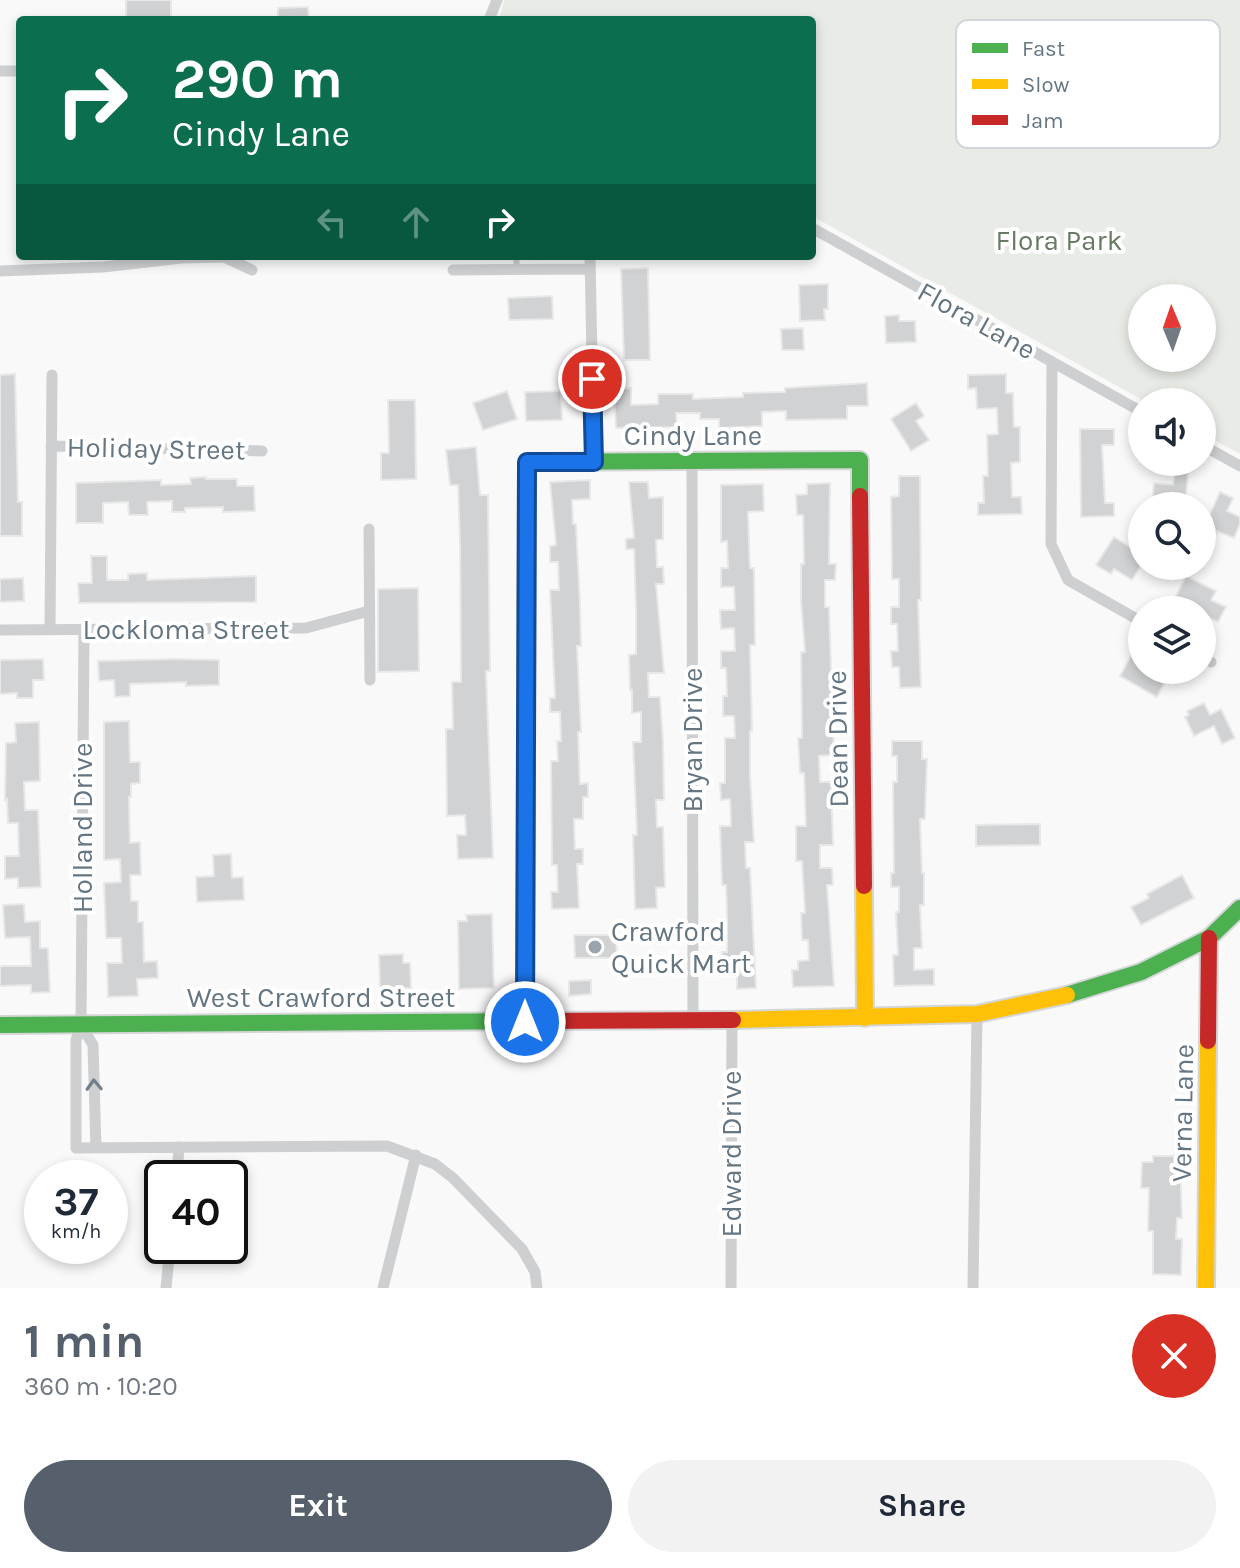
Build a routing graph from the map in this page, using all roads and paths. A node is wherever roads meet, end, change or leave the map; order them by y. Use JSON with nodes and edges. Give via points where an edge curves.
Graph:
{"nodes":[{"id":1,"x":816,"y":230,"type":"edge"},
{"id":2,"x":164,"y":260,"type":"edge"},
{"id":3,"x":230,"y":260,"type":"edge"},
{"id":4,"x":516,"y":260,"type":"edge"},
{"id":5,"x":590,"y":262,"type":"edge"},
{"id":6,"x":517,"y":269,"type":"junction"},
{"id":7,"x":252,"y":270,"type":"dead end"},
{"id":8,"x":453,"y":270,"type":"dead end"},
{"id":9,"x":0,"y":271,"type":"edge"},
{"id":10,"x":1052,"y":362,"type":"junction"},
{"id":11,"x":52,"y":375,"type":"dead end"},
{"id":12,"x":1128,"y":404,"type":"edge"},
{"id":13,"x":51,"y":446,"type":"junction"},
{"id":14,"x":262,"y":451,"type":"dead end"},
{"id":15,"x":1216,"y":453,"type":"edge"},
{"id":16,"x":692,"y":460,"type":"junction"},
{"id":17,"x":860,"y":460,"type":"joint"},
{"id":18,"x":594,"y":462,"type":"junction"},
{"id":19,"x":1240,"y":466,"type":"edge"},
{"id":20,"x":369,"y":529,"type":"dead end"},
{"id":21,"x":369,"y":611,"type":"junction"},
{"id":22,"x":1128,"y":614,"type":"edge"},
{"id":23,"x":50,"y":629,"type":"junction"},
{"id":24,"x":0,"y":630,"type":"edge"},
{"id":25,"x":84,"y":630,"type":"junction"},
{"id":26,"x":370,"y":680,"type":"dead end"},
{"id":27,"x":1240,"y":908,"type":"edge"},
{"id":28,"x":1209,"y":938,"type":"junction"},
{"id":29,"x":977,"y":1014,"type":"junction"},
{"id":30,"x":865,"y":1018,"type":"junction"},
{"id":31,"x":693,"y":1020,"type":"junction"},
{"id":32,"x":732,"y":1020,"type":"junction"},
{"id":33,"x":525,"y":1022,"type":"junction"},
{"id":34,"x":0,"y":1025,"type":"edge"},
{"id":35,"x":81,"y":1025,"type":"junction"},
{"id":36,"x":179,"y":1147,"type":"junction"},
{"id":37,"x":96,"y":1148,"type":"junction"},
{"id":38,"x":416,"y":1155,"type":"junction"},
{"id":39,"x":178,"y":1160,"type":"edge"},
{"id":40,"x":168,"y":1264,"type":"edge"},
{"id":41,"x":166,"y":1288,"type":"edge"},
{"id":42,"x":383,"y":1288,"type":"edge"},
{"id":43,"x":537,"y":1288,"type":"edge"},
{"id":44,"x":731,"y":1288,"type":"edge"},
{"id":45,"x":973,"y":1288,"type":"edge"},
{"id":46,"x":1206,"y":1288,"type":"edge"}],
"edges":[{"from":1,"to":10,"type":"street","name":"Flora Lane"},
{"from":2,"to":9,"type":"street"},
{"from":3,"to":7,"type":"street"},
{"from":4,"to":6,"type":"lane"},
{"from":5,"to":6,"type":"street"},
{"from":5,"to":18,"type":"street"},
{"from":6,"to":8,"type":"street"},
{"from":10,"to":12,"type":"street","name":"Flora Lane"},
{"from":10,"to":22,"type":"street","via":[[1051,544],[1068,580]]},
{"from":11,"to":13,"type":"street"},
{"from":13,"to":14,"type":"street","name":"Holiday Street"},
{"from":13,"to":23,"type":"street"},
{"from":15,"to":19,"type":"street"},
{"from":16,"to":17,"type":"street","name":"Cindy Lane"},
{"from":16,"to":18,"type":"street","name":"Cindy Lane"},
{"from":16,"to":31,"type":"street","name":"Bryan Drive"},
{"from":17,"to":30,"type":"street","name":"Dean Drive"},
{"from":18,"to":33,"type":"street","name":"Cindy Lane","via":[[527,462]]},
{"from":20,"to":21,"type":"street"},
{"from":21,"to":25,"type":"street","name":"Lockloma Street","via":[[306,628]]},
{"from":21,"to":26,"type":"street"},
{"from":23,"to":24,"type":"street","name":"Lockloma Street"},
{"from":23,"to":25,"type":"street","name":"Lockloma Street"},
{"from":25,"to":35,"type":"street","name":"Holland Drive"},
{"from":27,"to":28,"type":"street","name":"West Crawford Street"},
{"from":28,"to":29,"type":"street","name":"West Crawford Street","via":[[1141,972]]},
{"from":28,"to":46,"type":"street","name":"Verna Lane"},
{"from":29,"to":30,"type":"street","name":"West Crawford Street"},
{"from":29,"to":45,"type":"street"},
{"from":30,"to":32,"type":"street","name":"West Crawford Street"},
{"from":31,"to":32,"type":"street","name":"West Crawford Street"},
{"from":31,"to":33,"type":"street","name":"West Crawford Street"},
{"from":32,"to":44,"type":"street","name":"Edward Drive"},
{"from":33,"to":35,"type":"street","name":"West Crawford Street"},
{"from":34,"to":35,"type":"street","name":"West Crawford Street"},
{"from":37,"to":35,"type":"street","name":"Holland Drive","one_way":true,"via":[[93,1045]]},
{"from":35,"to":37,"type":"street","name":"Holland Drive","via":[[76,1040],[76,1148]]},
{"from":36,"to":37,"type":"street"},
{"from":36,"to":38,"type":"street","via":[[387,1146]]},
{"from":36,"to":39,"type":"street"},
{"from":38,"to":42,"type":"street"},
{"from":38,"to":43,"type":"street","via":[[453,1178],[504,1228],[535,1272]]},
{"from":40,"to":41,"type":"street"}]}
